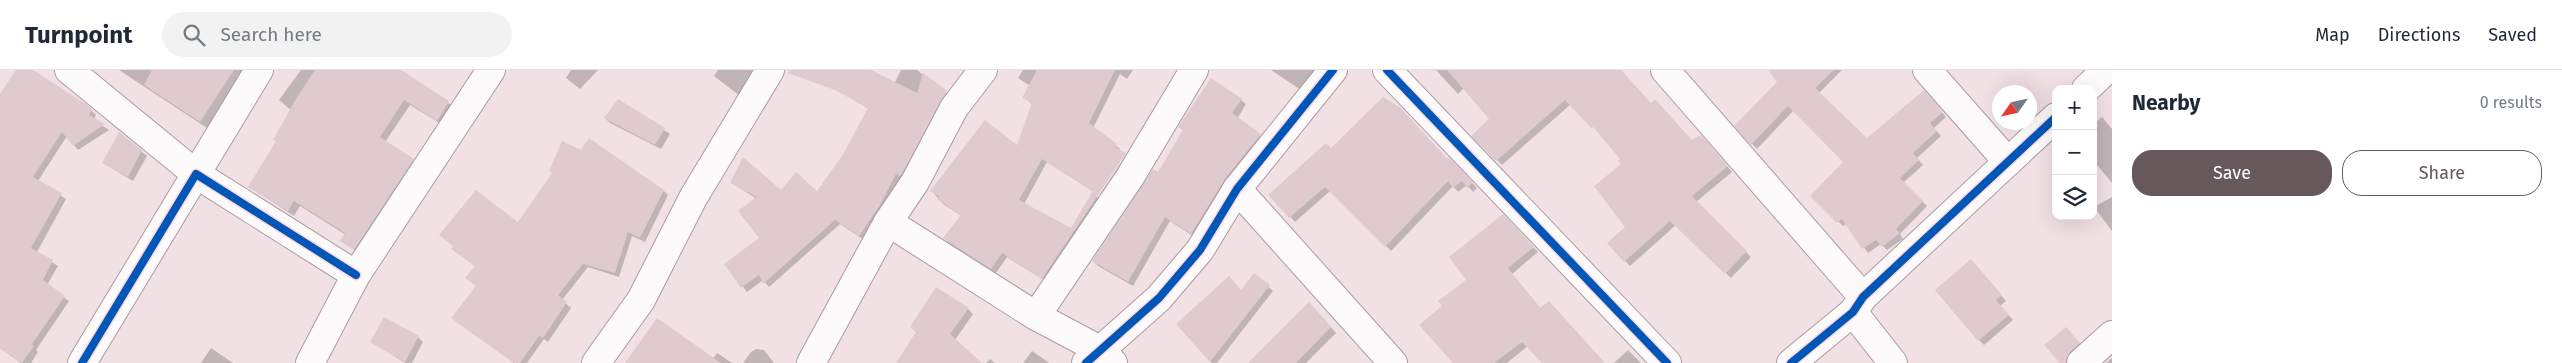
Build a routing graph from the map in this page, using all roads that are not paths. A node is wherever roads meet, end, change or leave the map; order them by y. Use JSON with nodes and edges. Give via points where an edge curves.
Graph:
{"nodes":[{"id":1,"x":69,"y":70,"type":"edge"},
{"id":2,"x":259,"y":70,"type":"edge"},
{"id":3,"x":491,"y":70,"type":"edge"},
{"id":4,"x":770,"y":70,"type":"edge"},
{"id":5,"x":983,"y":70,"type":"edge"},
{"id":6,"x":1194,"y":70,"type":"edge"},
{"id":7,"x":1333,"y":70,"type":"edge"},
{"id":8,"x":1387,"y":70,"type":"edge"},
{"id":9,"x":1665,"y":70,"type":"edge"},
{"id":10,"x":1927,"y":70,"type":"edge"},
{"id":11,"x":2106,"y":70,"type":"edge"},
{"id":12,"x":2090,"y":85,"type":"edge"},
{"id":13,"x":2052,"y":121,"type":"edge"},
{"id":14,"x":2008,"y":162,"type":"junction"},
{"id":15,"x":196,"y":174,"type":"junction"},
{"id":16,"x":1236,"y":189,"type":"junction"},
{"id":17,"x":888,"y":222,"type":"junction"},
{"id":18,"x":356,"y":275,"type":"junction"},
{"id":19,"x":1858,"y":305,"type":"junction"},
{"id":20,"x":1036,"y":316,"type":"junction"},
{"id":21,"x":2112,"y":335,"type":"edge"},
{"id":22,"x":1100,"y":359,"type":"edge"},
{"id":23,"x":82,"y":363,"type":"edge"},
{"id":24,"x":310,"y":363,"type":"edge"},
{"id":25,"x":596,"y":363,"type":"edge"},
{"id":26,"x":811,"y":363,"type":"edge"},
{"id":27,"x":1394,"y":363,"type":"edge"},
{"id":28,"x":1667,"y":363,"type":"edge"},
{"id":29,"x":1791,"y":363,"type":"edge"},
{"id":30,"x":1893,"y":363,"type":"edge"},
{"id":31,"x":2081,"y":363,"type":"edge"}],
"edges":[{"from":1,"to":15,"type":"street"},
{"from":2,"to":15,"type":"street"},
{"from":3,"to":18,"type":"street"},
{"from":4,"to":25,"type":"street","via":[[693,198],[641,300]]},
{"from":5,"to":17,"type":"street","via":[[954,108],[915,182]]},
{"from":6,"to":20,"type":"street","via":[[1130,177]]},
{"from":7,"to":16,"type":"street"},
{"from":8,"to":28,"type":"street"},
{"from":9,"to":19,"type":"street"},
{"from":10,"to":14,"type":"street"},
{"from":11,"to":12,"type":"street"},
{"from":13,"to":14,"type":"street"},
{"from":14,"to":19,"type":"street"},
{"from":15,"to":18,"type":"street"},
{"from":15,"to":23,"type":"street"},
{"from":16,"to":22,"type":"street","via":[[1200,250]]},
{"from":16,"to":27,"type":"street"},
{"from":17,"to":20,"type":"street"},
{"from":17,"to":26,"type":"street"},
{"from":18,"to":24,"type":"street"},
{"from":19,"to":29,"type":"street"},
{"from":19,"to":30,"type":"street"},
{"from":20,"to":22,"type":"street"},
{"from":21,"to":31,"type":"street"}]}
